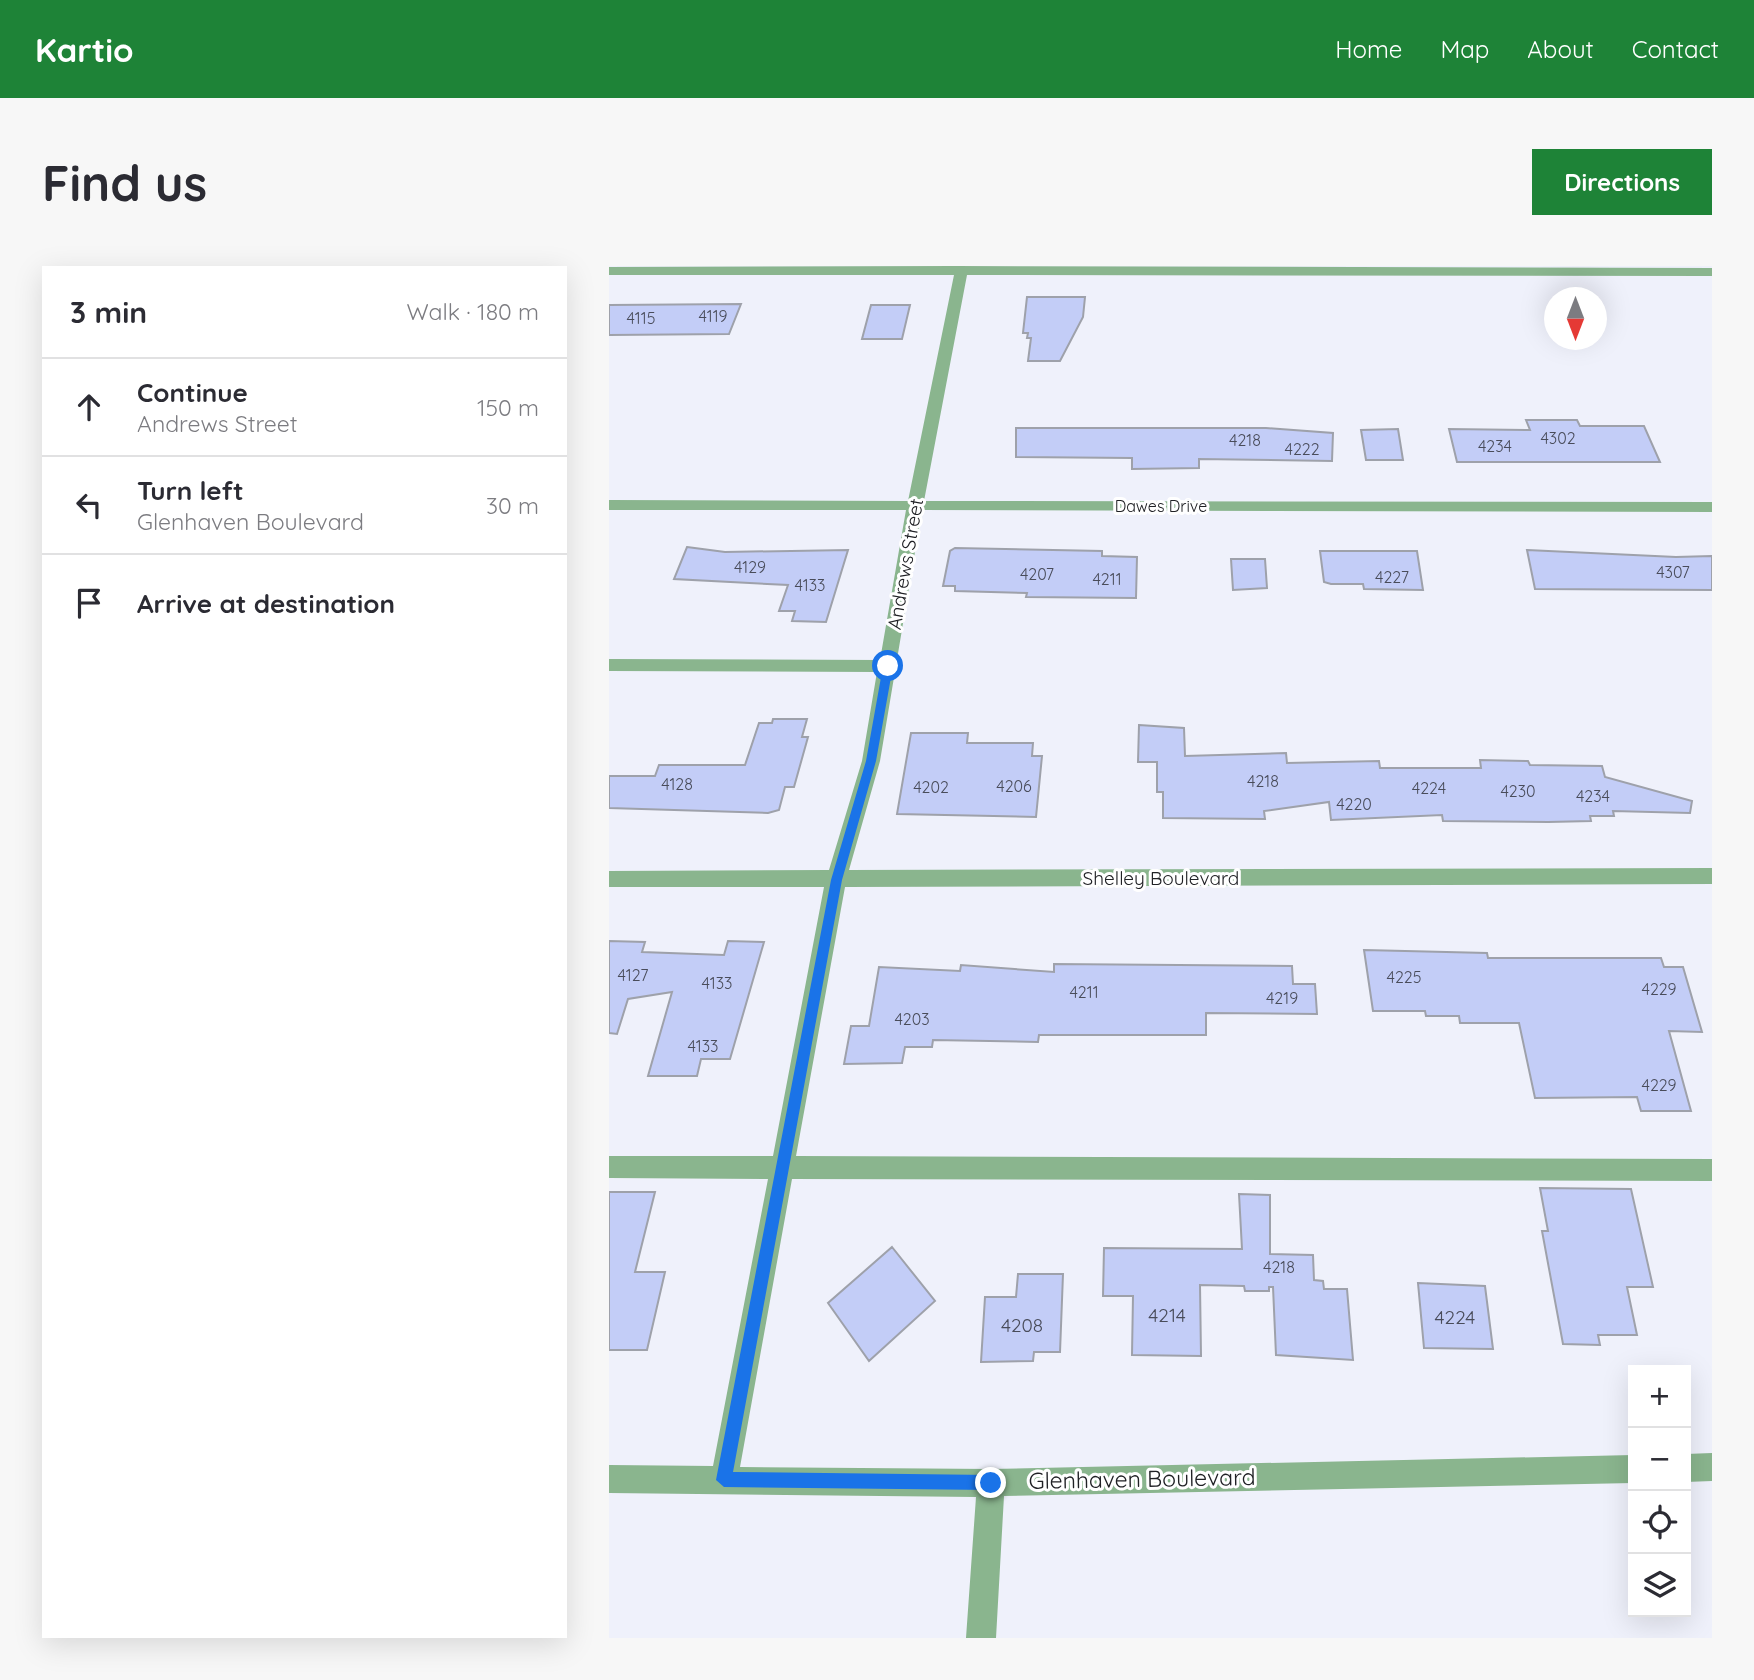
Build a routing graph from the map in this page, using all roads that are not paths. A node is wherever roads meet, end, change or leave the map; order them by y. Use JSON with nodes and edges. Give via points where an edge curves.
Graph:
{"nodes":[{"id":1,"x":961,"y":269,"type":"edge"},
{"id":2,"x":609,"y":271,"type":"edge"},
{"id":3,"x":1712,"y":272,"type":"edge"},
{"id":4,"x":609,"y":505,"type":"edge"},
{"id":5,"x":915,"y":505,"type":"junction"},
{"id":6,"x":1712,"y":507,"type":"edge"},
{"id":7,"x":609,"y":665,"type":"edge"},
{"id":8,"x":888,"y":666,"type":"junction"},
{"id":9,"x":1712,"y":876,"type":"edge"},
{"id":10,"x":609,"y":878,"type":"edge"},
{"id":11,"x":836,"y":880,"type":"junction"},
{"id":12,"x":609,"y":1167,"type":"edge"},
{"id":13,"x":780,"y":1168,"type":"junction"},
{"id":14,"x":1712,"y":1170,"type":"edge"},
{"id":15,"x":1712,"y":1467,"type":"edge"},
{"id":16,"x":1691,"y":1468,"type":"edge"},
{"id":17,"x":1628,"y":1469,"type":"edge"},
{"id":18,"x":609,"y":1479,"type":"edge"},
{"id":19,"x":724,"y":1480,"type":"junction"},
{"id":20,"x":991,"y":1483,"type":"junction"},
{"id":21,"x":981,"y":1638,"type":"edge"}],
"edges":[{"from":1,"to":2,"type":"street"},
{"from":1,"to":3,"type":"street"},
{"from":1,"to":5,"type":"street","name":"Andrews Street"},
{"from":4,"to":5,"type":"street","name":"Dawes Drive"},
{"from":5,"to":6,"type":"street","name":"Dawes Drive"},
{"from":5,"to":8,"type":"street","name":"Andrews Street"},
{"from":7,"to":8,"type":"street"},
{"from":8,"to":11,"type":"street","name":"Andrews Street","via":[[871,761]]},
{"from":9,"to":11,"type":"street","name":"Shelley Boulevard"},
{"from":10,"to":11,"type":"street","name":"Shelley Boulevard"},
{"from":11,"to":13,"type":"street","name":"Andrews Street"},
{"from":12,"to":13,"type":"street"},
{"from":13,"to":14,"type":"street"},
{"from":13,"to":19,"type":"street","name":"Andrews Street"},
{"from":15,"to":16,"type":"street"},
{"from":17,"to":20,"type":"street","name":"Glenhaven Boulevard"},
{"from":18,"to":19,"type":"street","name":"Glenhaven Boulevard"},
{"from":19,"to":20,"type":"street","name":"Glenhaven Boulevard"},
{"from":20,"to":21,"type":"street"}]}
